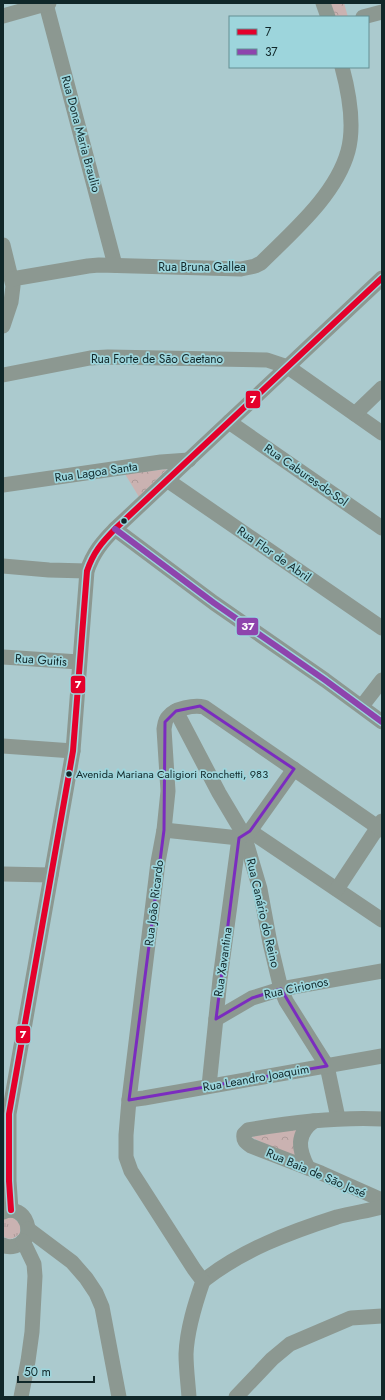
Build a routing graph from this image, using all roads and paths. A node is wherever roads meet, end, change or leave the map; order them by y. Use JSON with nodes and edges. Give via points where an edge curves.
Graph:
{"nodes":[{"id":1,"x":48,"y":3,"type":"edge"},
{"id":2,"x":324,"y":3,"type":"edge"},
{"id":3,"x":382,"y":12,"type":"edge"},
{"id":4,"x":3,"y":16,"type":"edge"},
{"id":5,"x":328,"y":16,"type":"edge"},
{"id":6,"x":367,"y":16,"type":"edge"},
{"id":7,"x":342,"y":68,"type":"edge"},
{"id":8,"x":3,"y":246,"type":"edge"},
{"id":9,"x":115,"y":265,"type":"junction"},
{"id":10,"x":382,"y":278,"type":"edge"},
{"id":11,"x":12,"y":279,"type":"junction"},
{"id":12,"x":3,"y":326,"type":"edge"},
{"id":13,"x":288,"y":367,"type":"junction"},
{"id":14,"x":3,"y":375,"type":"edge"},
{"id":15,"x":382,"y":388,"type":"edge"},
{"id":16,"x":355,"y":414,"type":"junction"},
{"id":17,"x":229,"y":422,"type":"junction"},
{"id":18,"x":382,"y":433,"type":"edge"},
{"id":19,"x":189,"y":460,"type":"junction"},
{"id":20,"x":167,"y":480,"type":"junction"},
{"id":21,"x":3,"y":485,"type":"edge"},
{"id":22,"x":382,"y":528,"type":"edge"},
{"id":23,"x":115,"y":529,"type":"junction"},
{"id":24,"x":3,"y":566,"type":"edge"},
{"id":25,"x":87,"y":571,"type":"junction"},
{"id":26,"x":382,"y":628,"type":"edge"},
{"id":27,"x":3,"y":657,"type":"edge"},
{"id":28,"x":79,"y":662,"type":"junction"},
{"id":29,"x":382,"y":680,"type":"edge"},
{"id":30,"x":362,"y":706,"type":"junction"},
{"id":31,"x":176,"y":711,"type":"junction"},
{"id":32,"x":382,"y":722,"type":"edge"},
{"id":33,"x":3,"y":746,"type":"edge"},
{"id":34,"x":73,"y":751,"type":"junction"},
{"id":35,"x":294,"y":769,"type":"junction"},
{"id":36,"x":381,"y":826,"type":"edge"},
{"id":37,"x":164,"y":830,"type":"junction"},
{"id":38,"x":244,"y":835,"type":"junction"},
{"id":39,"x":3,"y":874,"type":"edge"},
{"id":40,"x":51,"y":875,"type":"junction"},
{"id":41,"x":337,"y":889,"type":"junction"},
{"id":42,"x":382,"y":920,"type":"edge"},
{"id":43,"x":382,"y":971,"type":"edge"},
{"id":44,"x":281,"y":989,"type":"junction"},
{"id":45,"x":216,"y":1019,"type":"junction"},
{"id":46,"x":382,"y":1056,"type":"edge"},
{"id":47,"x":327,"y":1066,"type":"junction"},
{"id":48,"x":209,"y":1086,"type":"junction"},
{"id":49,"x":129,"y":1100,"type":"junction"},
{"id":50,"x":338,"y":1118,"type":"junction"},
{"id":51,"x":382,"y":1119,"type":"edge"},
{"id":52,"x":314,"y":1121,"type":"junction"},
{"id":53,"x":308,"y":1168,"type":"junction"},
{"id":54,"x":382,"y":1200,"type":"edge"},
{"id":55,"x":382,"y":1207,"type":"edge"},
{"id":56,"x":7,"y":1211,"type":"edge"},
{"id":57,"x":26,"y":1235,"type":"junction"},
{"id":58,"x":3,"y":1245,"type":"edge"},
{"id":59,"x":203,"y":1281,"type":"junction"},
{"id":60,"x":382,"y":1316,"type":"edge"},
{"id":61,"x":21,"y":1397,"type":"edge"},
{"id":62,"x":119,"y":1397,"type":"edge"},
{"id":63,"x":189,"y":1397,"type":"edge"},
{"id":64,"x":236,"y":1397,"type":"edge"}],
"edges":[{"from":1,"to":4,"type":"street"},
{"from":1,"to":9,"type":"street","name":"Rua Dona Maria Braulio"},
{"from":2,"to":5,"type":"street"},
{"from":3,"to":6,"type":"street"},
{"from":7,"to":9,"type":"street","name":"Rua Bruna Gallea","via":[[349,102],[348,152],[321,202],[261,263],[241,269]]},
{"from":8,"to":11,"type":"street"},
{"from":9,"to":11,"type":"street","name":"Rua Bruna Gallea","via":[[88,266]]},
{"from":10,"to":13,"type":"street"},
{"from":11,"to":12,"type":"street","via":[[13,293]]},
{"from":13,"to":14,"type":"street","name":"Rua Forte de São Caetano","via":[[267,360],[122,356],[90,358]]},
{"from":13,"to":16,"type":"street","name":"Rua Forte de São Caetano"},
{"from":13,"to":17,"type":"street"},
{"from":15,"to":16,"type":"street"},
{"from":16,"to":18,"type":"street","name":"Rua Forte de São Caetano"},
{"from":17,"to":19,"type":"street"},
{"from":17,"to":22,"type":"street","name":"Rua Cabures-do-Sol"},
{"from":19,"to":20,"type":"street"},
{"from":19,"to":21,"type":"street","name":"Rua Lagoa Santa"},
{"from":20,"to":23,"type":"street"},
{"from":20,"to":26,"type":"street","name":"Rua Flor de Abril"},
{"from":23,"to":25,"type":"street","via":[[93,554]]},
{"from":23,"to":30,"type":"street"},
{"from":24,"to":25,"type":"street"},
{"from":25,"to":28,"type":"street"},
{"from":27,"to":28,"type":"street","name":"Rua Guitis"},
{"from":28,"to":34,"type":"street"},
{"from":29,"to":30,"type":"street"},
{"from":30,"to":32,"type":"street"},
{"from":31,"to":35,"type":"street","via":[[204,707]]},
{"from":31,"to":37,"type":"street","name":"Rua João Ricardo","via":[[168,716],[164,729],[168,791]]},
{"from":31,"to":38,"type":"street","name":"Rua Canário do Reino"},
{"from":33,"to":34,"type":"street"},
{"from":34,"to":40,"type":"street"},
{"from":35,"to":36,"type":"street"},
{"from":35,"to":38,"type":"street","name":"Rua Xavantina"},
{"from":36,"to":41,"type":"street"},
{"from":37,"to":38,"type":"street"},
{"from":37,"to":49,"type":"street","name":"Rua João Ricardo"},
{"from":38,"to":41,"type":"street"},
{"from":38,"to":44,"type":"street","name":"Rua Canário do Reino","via":[[260,889]]},
{"from":38,"to":45,"type":"street","name":"Rua Xavantina"},
{"from":39,"to":40,"type":"street"},
{"from":40,"to":56,"type":"street","via":[[9,1114]]},
{"from":41,"to":42,"type":"street"},
{"from":43,"to":44,"type":"street","name":"Rua Cirionos"},
{"from":44,"to":45,"type":"street","name":"Rua Cirionos","via":[[252,998]]},
{"from":44,"to":47,"type":"street","name":"Rua Canário do Reino"},
{"from":45,"to":48,"type":"street","name":"Rua Xavantina"},
{"from":46,"to":47,"type":"street","name":"Rua Leandro Joaquim"},
{"from":47,"to":48,"type":"street","name":"Rua Leandro Joaquim"},
{"from":47,"to":50,"type":"street","name":"Rua Canário do Reino"},
{"from":48,"to":49,"type":"street","name":"Rua Leandro Joaquim"},
{"from":49,"to":59,"type":"street","name":"Rua João Ricardo","via":[[126,1157],[131,1171]]},
{"from":50,"to":51,"type":"street"},
{"from":50,"to":52,"type":"street"},
{"from":52,"to":53,"type":"street","via":[[306,1127],[300,1144]]},
{"from":52,"to":53,"type":"street","name":"Rua Baia de São José","via":[[248,1130],[243,1138],[250,1146]]},
{"from":53,"to":54,"type":"street","name":"Rua Baia de São José"},
{"from":55,"to":59,"type":"street","via":[[339,1217],[279,1238],[221,1267]]},
{"from":56,"to":57,"type":"street","via":[[18,1212],[24,1216],[27,1222]]},
{"from":57,"to":58,"type":"street","via":[[18,1245]]},
{"from":57,"to":61,"type":"street","via":[[35,1276],[32,1332]]},
{"from":57,"to":62,"type":"street","via":[[72,1262],[96,1293],[105,1320]]},
{"from":59,"to":63,"type":"street","via":[[188,1335],[186,1353]]},
{"from":60,"to":64,"type":"street","via":[[351,1318],[290,1344]]}]}
